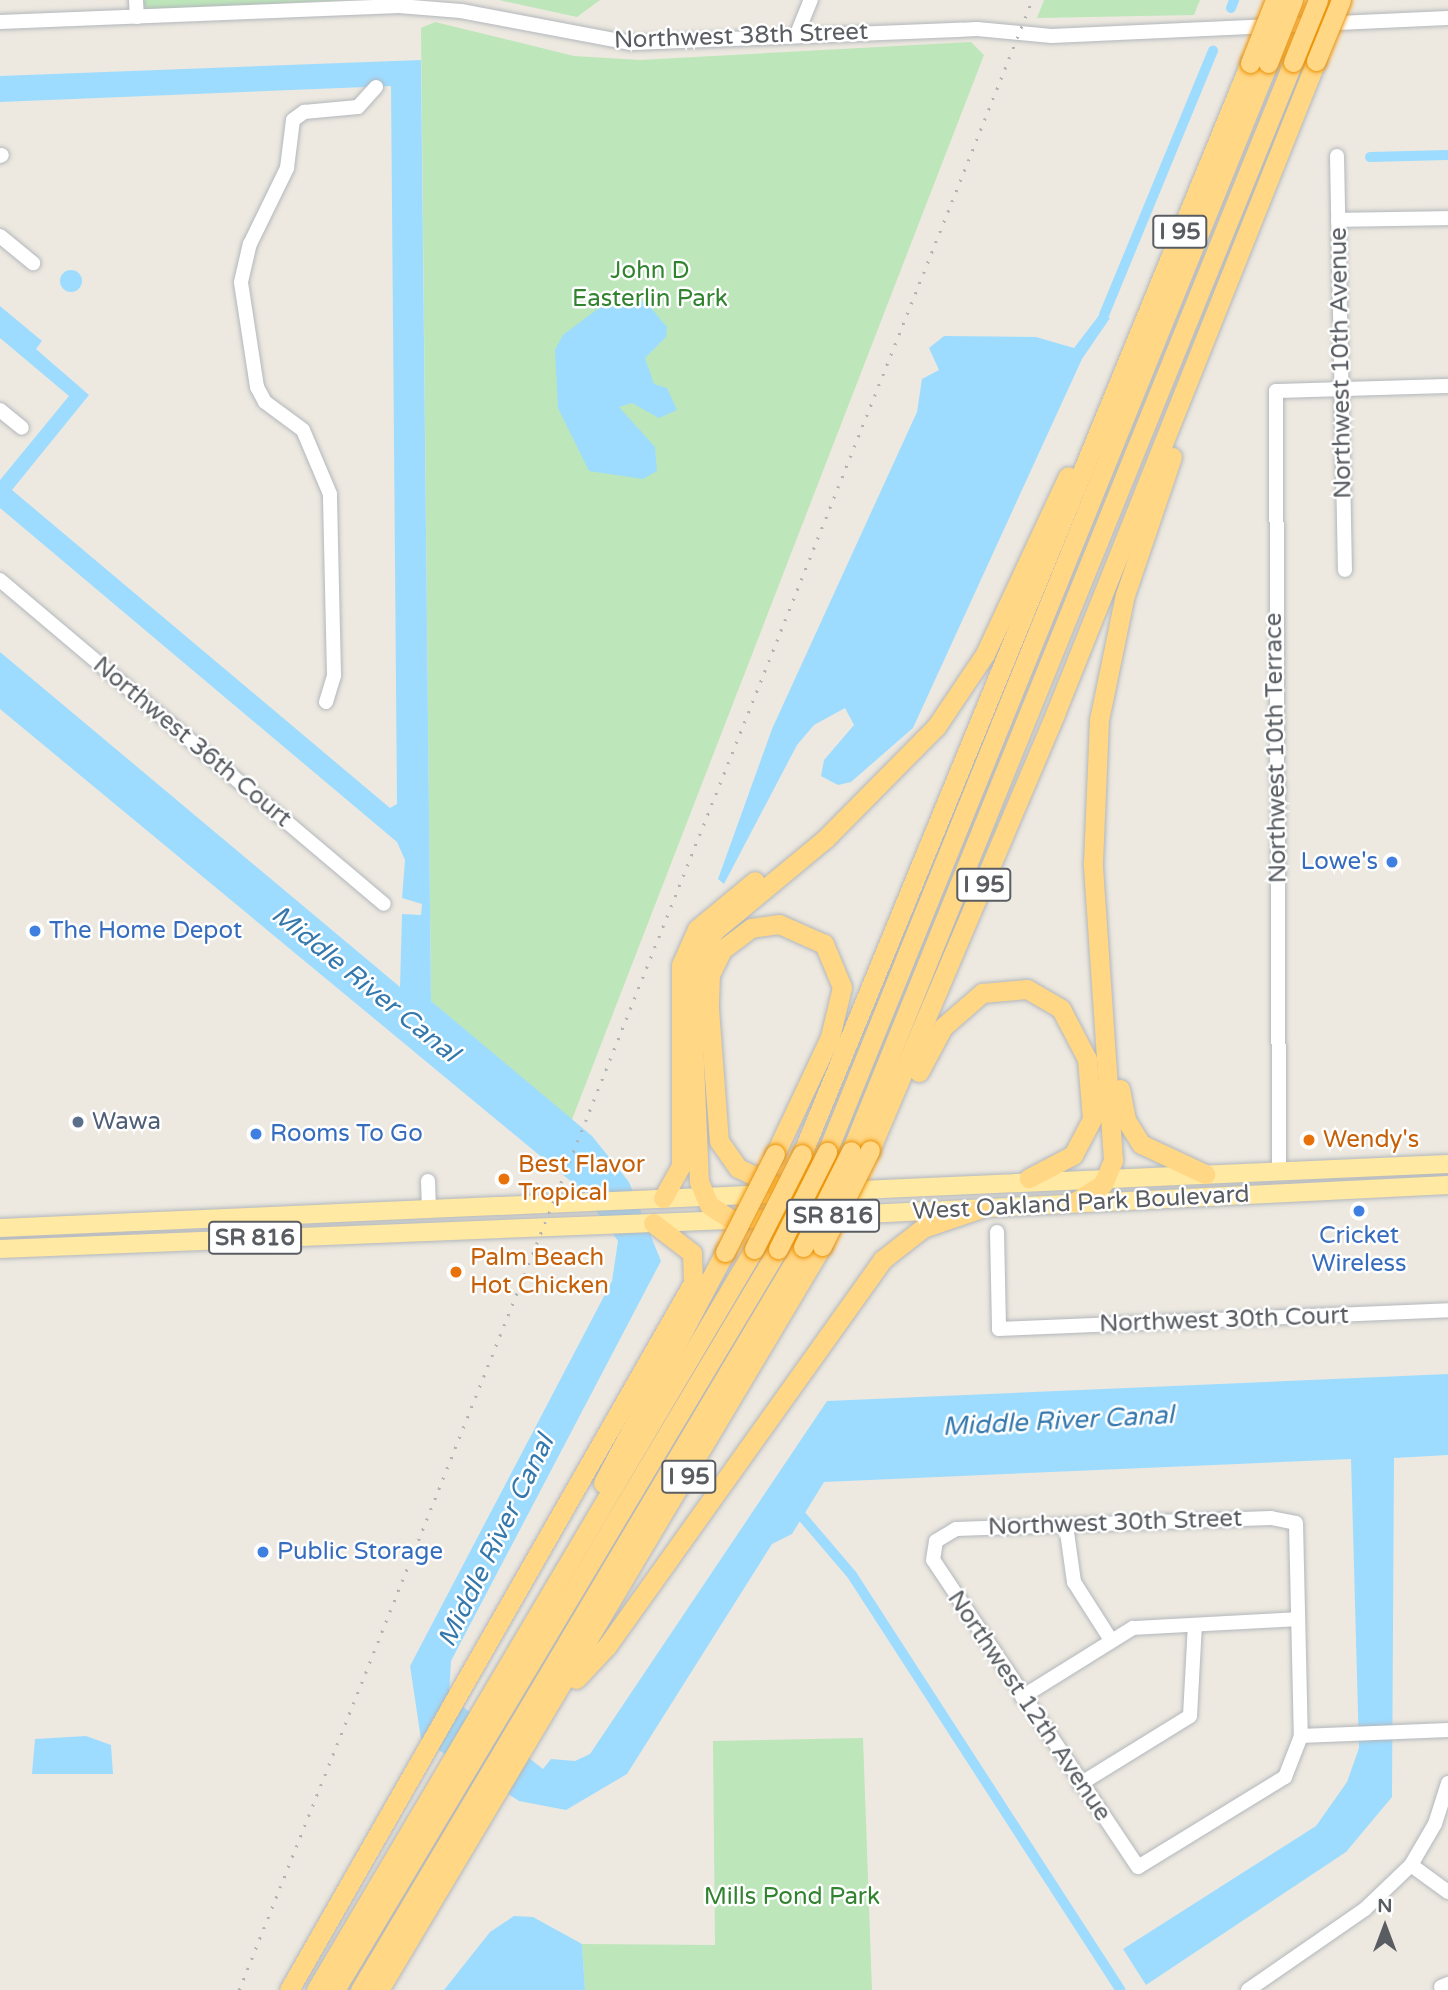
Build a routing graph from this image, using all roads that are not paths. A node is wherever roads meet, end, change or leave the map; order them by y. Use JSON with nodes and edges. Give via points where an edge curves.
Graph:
{"nodes":[{"id":1,"x":136,"y":0,"type":"edge"},
{"id":2,"x":811,"y":0,"type":"edge"},
{"id":3,"x":1275,"y":0,"type":"edge"},
{"id":4,"x":1293,"y":0,"type":"edge"},
{"id":5,"x":1318,"y":0,"type":"edge"},
{"id":6,"x":1340,"y":0,"type":"edge"},
{"id":7,"x":136,"y":17,"type":"junction"},
{"id":8,"x":1446,"y":19,"type":"edge"},
{"id":9,"x":0,"y":22,"type":"edge"},
{"id":10,"x":797,"y":34,"type":"junction"},
{"id":11,"x":1259,"y":63,"type":"junction"},
{"id":12,"x":370,"y":92,"type":"dead end"},
{"id":13,"x":1337,"y":156,"type":"dead end"},
{"id":14,"x":1448,"y":218,"type":"edge"},
{"id":15,"x":1338,"y":220,"type":"junction"},
{"id":16,"x":0,"y":236,"type":"edge"},
{"id":17,"x":33,"y":263,"type":"dead end"},
{"id":18,"x":1207,"y":335,"type":"junction"},
{"id":19,"x":1173,"y":358,"type":"junction"},
{"id":20,"x":1448,"y":386,"type":"edge"},
{"id":21,"x":1341,"y":390,"type":"junction"},
{"id":22,"x":1110,"y":402,"type":"junction"},
{"id":23,"x":0,"y":410,"type":"edge"},
{"id":24,"x":22,"y":428,"type":"dead end"},
{"id":25,"x":1138,"y":508,"type":"junction"},
{"id":26,"x":1345,"y":570,"type":"dead end"},
{"id":27,"x":0,"y":580,"type":"edge"},
{"id":28,"x":1047,"y":616,"type":"junction"},
{"id":29,"x":326,"y":702,"type":"dead end"},
{"id":30,"x":975,"y":737,"type":"junction"},
{"id":31,"x":878,"y":787,"type":"junction"},
{"id":32,"x":384,"y":904,"type":"dead end"},
{"id":33,"x":1105,"y":999,"type":"junction"},
{"id":34,"x":861,"y":1151,"type":"junction"},
{"id":35,"x":1448,"y":1164,"type":"edge"},
{"id":36,"x":1279,"y":1171,"type":"junction"},
{"id":37,"x":1205,"y":1174,"type":"junction"},
{"id":38,"x":1110,"y":1175,"type":"junction"},
{"id":39,"x":1029,"y":1178,"type":"junction"},
{"id":40,"x":428,"y":1181,"type":"dead end"},
{"id":41,"x":1448,"y":1185,"type":"edge"},
{"id":42,"x":789,"y":1192,"type":"junction"},
{"id":43,"x":1250,"y":1194,"type":"junction"},
{"id":44,"x":703,"y":1196,"type":"junction"},
{"id":45,"x":658,"y":1198,"type":"junction"},
{"id":46,"x":1075,"y":1202,"type":"junction"},
{"id":47,"x":982,"y":1208,"type":"junction"},
{"id":48,"x":429,"y":1209,"type":"junction"},
{"id":49,"x":266,"y":1216,"type":"junction"},
{"id":50,"x":162,"y":1220,"type":"junction"},
{"id":51,"x":732,"y":1220,"type":"junction"},
{"id":52,"x":653,"y":1223,"type":"junction"},
{"id":53,"x":0,"y":1228,"type":"edge"},
{"id":54,"x":459,"y":1229,"type":"junction"},
{"id":55,"x":404,"y":1231,"type":"junction"},
{"id":56,"x":997,"y":1232,"type":"dead end"},
{"id":57,"x":243,"y":1238,"type":"junction"},
{"id":58,"x":142,"y":1243,"type":"junction"},
{"id":59,"x":813,"y":1247,"type":"junction"},
{"id":60,"x":0,"y":1249,"type":"edge"},
{"id":61,"x":1448,"y":1310,"type":"edge"},
{"id":62,"x":1066,"y":1525,"type":"junction"},
{"id":63,"x":936,"y":1541,"type":"joint"},
{"id":64,"x":570,"y":1562,"type":"junction"},
{"id":65,"x":1298,"y":1619,"type":"junction"},
{"id":66,"x":1195,"y":1625,"type":"junction"},
{"id":67,"x":1111,"y":1640,"type":"junction"},
{"id":68,"x":1021,"y":1698,"type":"junction"},
{"id":69,"x":551,"y":1705,"type":"junction"},
{"id":70,"x":481,"y":1727,"type":"junction"},
{"id":71,"x":1448,"y":1730,"type":"edge"},
{"id":72,"x":1301,"y":1737,"type":"junction"},
{"id":73,"x":515,"y":1748,"type":"junction"},
{"id":74,"x":457,"y":1767,"type":"junction"},
{"id":75,"x":1448,"y":1783,"type":"edge"},
{"id":76,"x":1080,"y":1784,"type":"junction"},
{"id":77,"x":491,"y":1787,"type":"junction"},
{"id":78,"x":1411,"y":1865,"type":"junction"},
{"id":79,"x":1448,"y":1892,"type":"edge"},
{"id":80,"x":289,"y":1990,"type":"edge"},
{"id":81,"x":316,"y":1990,"type":"edge"},
{"id":82,"x":335,"y":1990,"type":"edge"},
{"id":83,"x":360,"y":1990,"type":"edge"},
{"id":84,"x":379,"y":1990,"type":"edge"},
{"id":85,"x":1248,"y":1990,"type":"edge"}],
"edges":[{"from":1,"to":7,"type":"street"},
{"from":2,"to":10,"type":"street"},
{"from":3,"to":11,"type":"highway","number":"I 95","bridge":true},
{"from":4,"to":11,"type":"highway","bridge":true},
{"from":5,"to":19,"type":"highway","bridge":true},
{"from":6,"to":18,"type":"highway","number":"I 95","bridge":true},
{"from":7,"to":9,"type":"street","name":"Northwest 38th Street"},
{"from":7,"to":10,"type":"street","name":"Northwest 38th Street","via":[[399,6],[461,11],[631,43]]},
{"from":8,"to":10,"type":"street","name":"Northwest 38th Street","via":[[1052,36],[977,29]]},
{"from":11,"to":22,"type":"highway","number":"I 95"},
{"from":11,"to":28,"type":"highway"},
{"from":12,"to":29,"type":"street","via":[[352,108],[303,112],[293,120],[287,168],[250,244],[241,282],[260,396],[303,430],[330,494],[334,675]]},
{"from":13,"to":15,"type":"street","name":"Northwest 10th Avenue"},
{"from":14,"to":15,"type":"street"},
{"from":15,"to":21,"type":"street","name":"Northwest 10th Avenue"},
{"from":16,"to":17,"type":"street"},
{"from":18,"to":25,"type":"highway","number":"I 95"},
{"from":18,"to":33,"type":"highway","via":[[1188,416],[1134,561],[1102,699],[1093,838]]},
{"from":19,"to":25,"type":"highway"},
{"from":19,"to":34,"type":"highway"},
{"from":20,"to":21,"type":"street"},
{"from":21,"to":26,"type":"street","name":"Northwest 10th Avenue"},
{"from":21,"to":36,"type":"street","name":"Northwest 10th Terrace","via":[[1276,391]]},
{"from":22,"to":30,"type":"highway","number":"I 95"},
{"from":22,"to":31,"type":"highway","via":[[1046,515],[968,683],[926,740]]},
{"from":23,"to":24,"type":"street"},
{"from":25,"to":34,"type":"highway","number":"I 95"},
{"from":27,"to":32,"type":"street","name":"Northwest 36th Court"},
{"from":28,"to":30,"type":"highway"},
{"from":28,"to":70,"type":"highway","bridge":true,"via":[[827,1152],[778,1249]]},
{"from":30,"to":64,"type":"highway","number":"I 95","bridge":true,"via":[[802,1154],[754,1250]]},
{"from":31,"to":44,"type":"highway","via":[[715,930],[698,958],[691,1001]]},
{"from":31,"to":45,"type":"highway","via":[[716,910],[689,943],[677,996],[681,1170]]},
{"from":33,"to":37,"type":"highway","via":[[1133,1133],[1161,1158]]},
{"from":33,"to":38,"type":"highway"},
{"from":34,"to":39,"type":"highway","via":[[950,1019],[982,993],[1020,987],[1049,998],[1072,1024],[1090,1068],[1093,1100],[1079,1148]]},
{"from":34,"to":59,"type":"highway","number":"I 95","bridge":true},
{"from":35,"to":36,"type":"main road","name":"West Oakland Park Boulevard","number":"SR 816"},
{"from":36,"to":37,"type":"main road","name":"West Oakland Park Boulevard","number":"SR 816"},
{"from":36,"to":43,"type":"main road"},
{"from":37,"to":38,"type":"main road","name":"West Oakland Park Boulevard","number":"SR 816"},
{"from":38,"to":39,"type":"main road","name":"West Oakland Park Boulevard","number":"SR 816"},
{"from":38,"to":46,"type":"highway"},
{"from":39,"to":42,"type":"main road","name":"West Oakland Park Boulevard","number":"SR 816"},
{"from":40,"to":48,"type":"street"},
{"from":41,"to":43,"type":"main road","name":"West Oakland Park Boulevard","number":"SR 816"},
{"from":42,"to":44,"type":"main road","name":"West Oakland Park Boulevard","number":"SR 816"},
{"from":42,"to":64,"type":"highway","bridge":true,"via":[[738,1168],[719,1141],[709,1009],[710,975],[722,950],[751,928],[779,924],[824,944],[840,974],[842,995],[824,1052],[775,1154],[725,1252],[602,1484]]},
{"from":43,"to":46,"type":"main road","name":"West Oakland Park Boulevard","number":"SR 816"},
{"from":44,"to":45,"type":"main road","name":"West Oakland Park Boulevard","number":"SR 816"},
{"from":44,"to":51,"type":"highway"},
{"from":45,"to":48,"type":"main road","name":"West Oakland Park Boulevard","number":"SR 816"},
{"from":46,"to":47,"type":"main road","name":"West Oakland Park Boulevard","number":"SR 816"},
{"from":47,"to":51,"type":"main road","name":"West Oakland Park Boulevard","number":"SR 816"},
{"from":47,"to":69,"type":"highway","via":[[923,1228],[882,1260],[607,1646]]},
{"from":48,"to":49,"type":"main road","name":"West Oakland Park Boulevard","number":"SR 816"},
{"from":48,"to":54,"type":"main road","via":[[441,1223]]},
{"from":48,"to":55,"type":"main road","via":[[419,1224]]},
{"from":49,"to":50,"type":"main road","name":"West Oakland Park Boulevard","number":"SR 816"},
{"from":49,"to":57,"type":"main road"},
{"from":50,"to":53,"type":"main road","name":"West Oakland Park Boulevard","number":"SR 816"},
{"from":50,"to":58,"type":"main road"},
{"from":51,"to":52,"type":"main road","name":"West Oakland Park Boulevard","number":"SR 816"},
{"from":52,"to":54,"type":"main road","name":"West Oakland Park Boulevard","number":"SR 816"},
{"from":52,"to":80,"type":"highway","via":[[692,1253],[693,1283]]},
{"from":54,"to":55,"type":"main road","name":"West Oakland Park Boulevard","number":"SR 816"},
{"from":55,"to":57,"type":"main road","name":"West Oakland Park Boulevard","number":"SR 816"},
{"from":56,"to":61,"type":"street","name":"Northwest 30th Court","via":[[999,1329]]},
{"from":57,"to":58,"type":"main road","name":"West Oakland Park Boulevard","number":"SR 816"},
{"from":58,"to":60,"type":"main road","name":"West Oakland Park Boulevard","number":"SR 816"},
{"from":59,"to":69,"type":"highway","number":"I 95"},
{"from":59,"to":73,"type":"highway"},
{"from":62,"to":63,"type":"street","name":"Northwest 30th Street","via":[[956,1529]]},
{"from":62,"to":65,"type":"street","name":"Northwest 30th Street","via":[[1271,1518],[1296,1523]]},
{"from":62,"to":67,"type":"street","via":[[1074,1582]]},
{"from":63,"to":68,"type":"street","name":"Northwest 12th Avenue","via":[[933,1560]]},
{"from":64,"to":70,"type":"highway","number":"I 95"},
{"from":65,"to":66,"type":"street"},
{"from":65,"to":72,"type":"street"},
{"from":66,"to":67,"type":"street","via":[[1133,1628]]},
{"from":66,"to":76,"type":"street","via":[[1190,1716]]},
{"from":67,"to":68,"type":"street"},
{"from":68,"to":76,"type":"street","name":"Northwest 12th Avenue"},
{"from":69,"to":73,"type":"highway","number":"I 95"},
{"from":70,"to":74,"type":"highway","number":"I 95"},
{"from":71,"to":72,"type":"street"},
{"from":72,"to":76,"type":"street","name":"Northwest 12th Avenue","via":[[1285,1777],[1138,1867]]},
{"from":73,"to":77,"type":"highway","number":"I 95"},
{"from":74,"to":81,"type":"highway","number":"I 95"},
{"from":74,"to":82,"type":"highway"},
{"from":75,"to":78,"type":"street","via":[[1435,1824]]},
{"from":77,"to":83,"type":"highway"},
{"from":77,"to":84,"type":"highway","number":"I 95"},
{"from":78,"to":79,"type":"street"},
{"from":78,"to":85,"type":"street","via":[[1365,1909]]}]}
